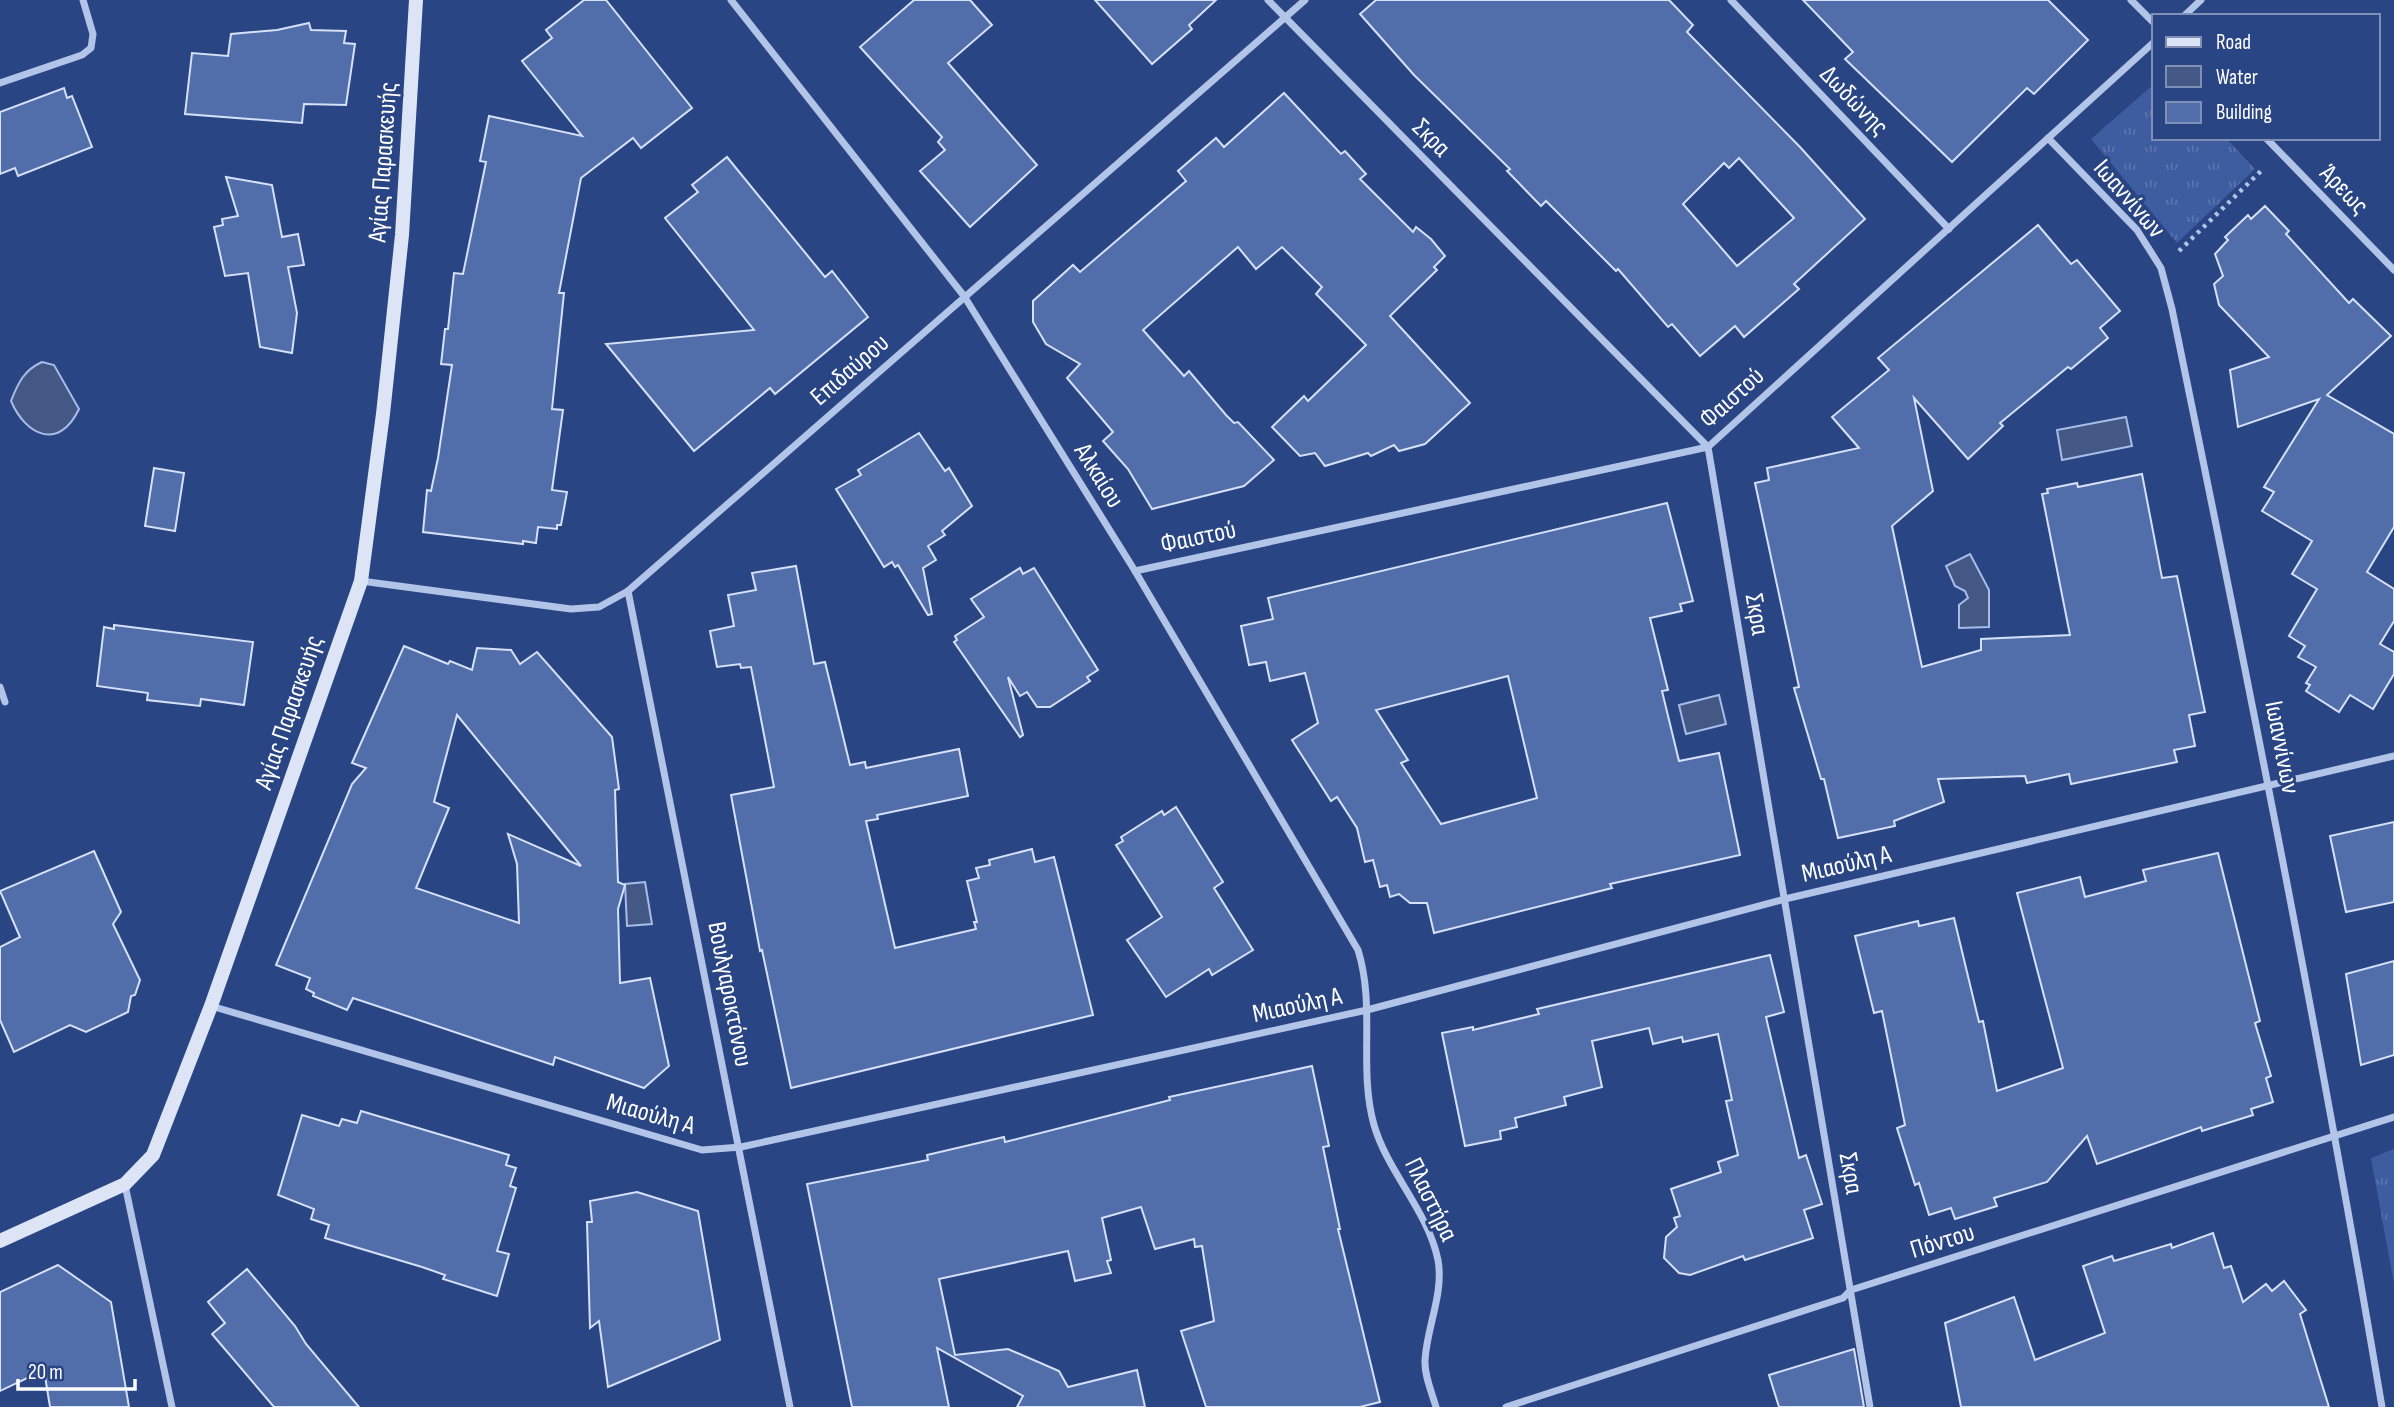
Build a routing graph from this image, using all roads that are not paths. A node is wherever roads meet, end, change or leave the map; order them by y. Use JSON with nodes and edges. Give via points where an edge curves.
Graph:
{"nodes":[{"id":1,"x":83,"y":0,"type":"edge"},
{"id":2,"x":416,"y":0,"type":"edge"},
{"id":3,"x":732,"y":0,"type":"edge"},
{"id":4,"x":1268,"y":0,"type":"edge"},
{"id":5,"x":1305,"y":0,"type":"edge"},
{"id":6,"x":1731,"y":0,"type":"edge"},
{"id":7,"x":2131,"y":0,"type":"edge"},
{"id":8,"x":2201,"y":0,"type":"edge"},
{"id":9,"x":2186,"y":14,"type":"edge"},
{"id":10,"x":1286,"y":17,"type":"junction"},
{"id":11,"x":2152,"y":21,"type":"edge"},
{"id":12,"x":2152,"y":44,"type":"edge"},
{"id":13,"x":0,"y":83,"type":"edge"},
{"id":14,"x":2048,"y":138,"type":"junction"},
{"id":15,"x":2268,"y":140,"type":"edge"},
{"id":16,"x":1948,"y":229,"type":"junction"},
{"id":17,"x":2394,"y":270,"type":"edge"},
{"id":18,"x":964,"y":296,"type":"junction"},
{"id":19,"x":1708,"y":447,"type":"junction"},
{"id":20,"x":1135,"y":571,"type":"junction"},
{"id":21,"x":361,"y":580,"type":"junction"},
{"id":22,"x":628,"y":591,"type":"junction"},
{"id":23,"x":0,"y":687,"type":"edge"},
{"id":24,"x":5,"y":702,"type":"dead end"},
{"id":25,"x":2394,"y":756,"type":"edge"},
{"id":26,"x":2269,"y":784,"type":"junction"},
{"id":27,"x":1785,"y":899,"type":"junction"},
{"id":28,"x":211,"y":1006,"type":"junction"},
{"id":29,"x":1367,"y":1010,"type":"junction"},
{"id":30,"x":2394,"y":1117,"type":"edge"},
{"id":31,"x":2336,"y":1135,"type":"junction"},
{"id":32,"x":741,"y":1147,"type":"junction"},
{"id":33,"x":125,"y":1184,"type":"junction"},
{"id":34,"x":0,"y":1241,"type":"edge"},
{"id":35,"x":1851,"y":1290,"type":"junction"},
{"id":36,"x":172,"y":1407,"type":"edge"},
{"id":37,"x":790,"y":1407,"type":"edge"},
{"id":38,"x":1436,"y":1407,"type":"edge"},
{"id":39,"x":1506,"y":1407,"type":"edge"},
{"id":40,"x":1870,"y":1407,"type":"edge"},
{"id":41,"x":2382,"y":1407,"type":"edge"}],
"edges":[{"from":1,"to":13,"type":"street","via":[[93,34],[92,48]]},
{"from":2,"to":21,"type":"street","name":"Αγίας Παρασκευής","via":[[402,235]]},
{"from":3,"to":18,"type":"street","name":"Αλκαίου"},
{"from":4,"to":10,"type":"street","name":"Σκρα"},
{"from":5,"to":10,"type":"street","name":"Επιδαύρου"},
{"from":6,"to":16,"type":"street","name":"Δωδώνης"},
{"from":7,"to":11,"type":"street"},
{"from":8,"to":9,"type":"street"},
{"from":10,"to":18,"type":"street","name":"Επιδαύρου"},
{"from":10,"to":19,"type":"street","name":"Σκρα"},
{"from":12,"to":14,"type":"street","name":"Φαιστού"},
{"from":14,"to":16,"type":"street","name":"Φαιστού"},
{"from":14,"to":26,"type":"street","name":"Ιωαννίνων","via":[[2137,230],[2161,268]]},
{"from":15,"to":17,"type":"street","name":"Άρεως"},
{"from":16,"to":19,"type":"street","name":"Φαιστού"},
{"from":18,"to":20,"type":"street","name":"Αλκαίου"},
{"from":18,"to":22,"type":"street","name":"Επιδαύρου"},
{"from":19,"to":20,"type":"street","name":"Φαιστού"},
{"from":19,"to":27,"type":"street","name":"Σκρα"},
{"from":20,"to":29,"type":"street","name":"Αλκαίου","via":[[1342,920],[1363,968]]},
{"from":21,"to":22,"type":"street","name":"Επιδαύρου","via":[[571,609],[598,607]]},
{"from":21,"to":28,"type":"street","name":"Αγίας Παρασκευής"},
{"from":22,"to":32,"type":"street","name":"Βουλγαροκτόνου"},
{"from":23,"to":24,"type":"street"},
{"from":25,"to":26,"type":"street","name":"Μιαούλη Α"},
{"from":26,"to":27,"type":"street","name":"Μιαούλη Α"},
{"from":26,"to":31,"type":"street","name":"Ιωαννίνων"},
{"from":27,"to":29,"type":"street","name":"Μιαούλη Α"},
{"from":27,"to":35,"type":"street","name":"Σκρα"},
{"from":28,"to":32,"type":"street","name":"Μιαούλη Α","via":[[702,1150]]},
{"from":28,"to":33,"type":"street","name":"Αγίας Παρασκευής","via":[[153,1155]]},
{"from":29,"to":32,"type":"street","name":"Μιαούλη Α"},
{"from":29,"to":38,"type":"street","name":"Πλαστήρα","via":[[1374,1126],[1431,1236],[1438,1262],[1439,1289],[1425,1362]]},
{"from":30,"to":31,"type":"street","name":"Πόντου"},
{"from":31,"to":35,"type":"street","name":"Πόντου"},
{"from":31,"to":41,"type":"street","name":"Ιωαννίνων"},
{"from":32,"to":37,"type":"street","name":"Βουλγαροκτόνου"},
{"from":33,"to":34,"type":"street"},
{"from":33,"to":36,"type":"street"},
{"from":35,"to":39,"type":"street","name":"Πόντου","via":[[1843,1298]]},
{"from":35,"to":40,"type":"street","name":"Σκρα"}]}
